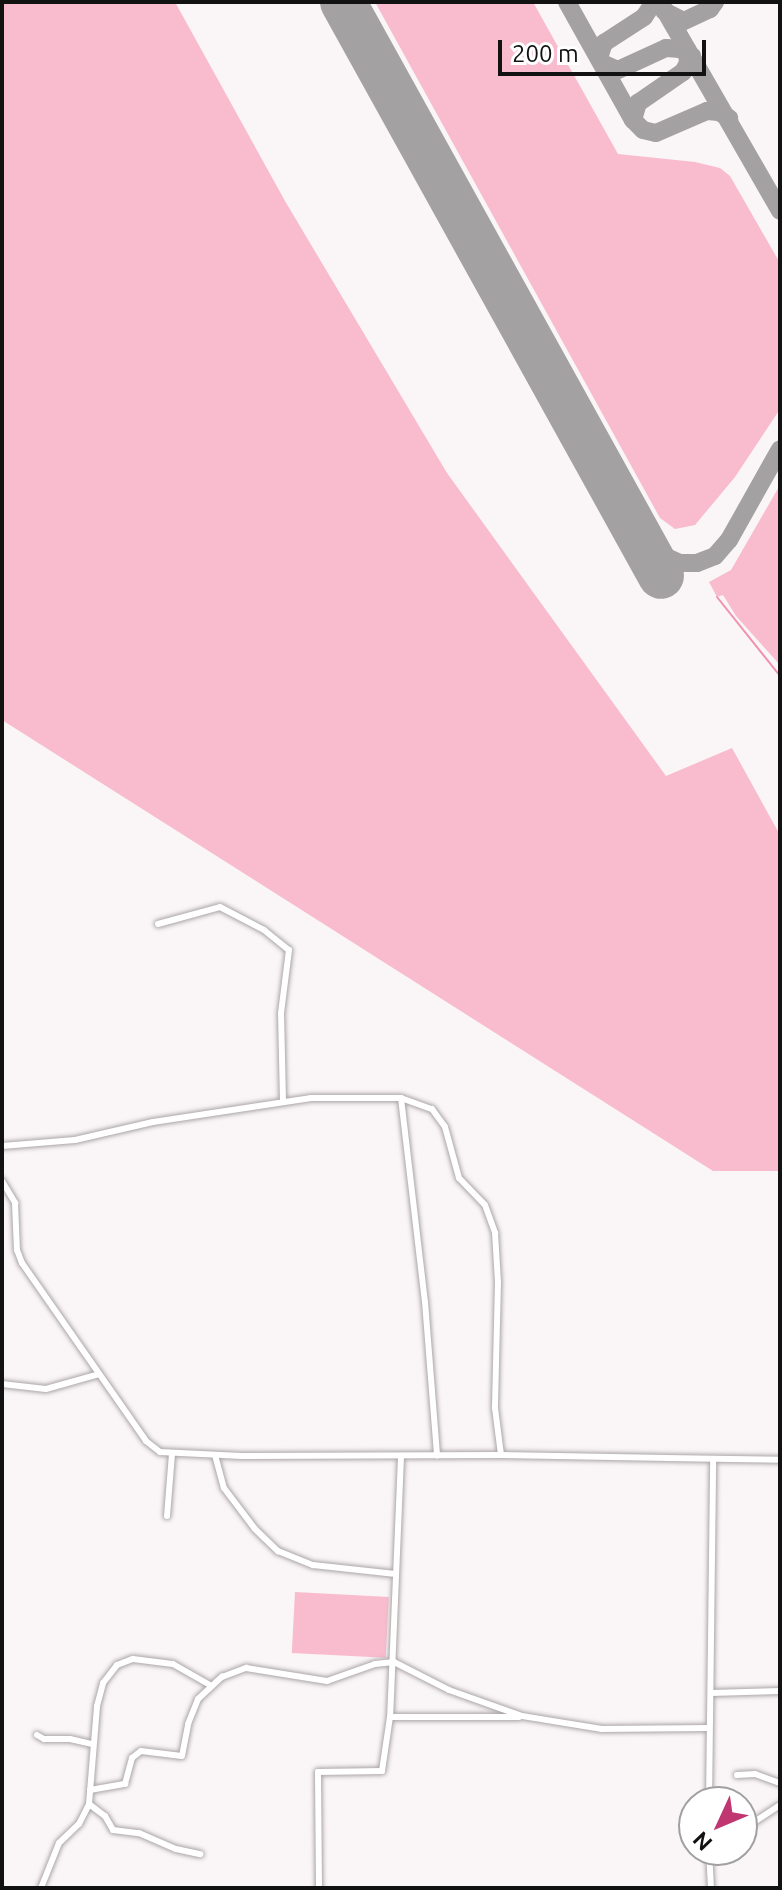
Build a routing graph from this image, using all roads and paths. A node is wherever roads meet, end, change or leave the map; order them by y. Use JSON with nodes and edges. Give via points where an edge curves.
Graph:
{"nodes":[{"id":1,"x":158,"y":924,"type":"dead end"},
{"id":2,"x":401,"y":1098,"type":"junction"},
{"id":3,"x":283,"y":1102,"type":"junction"},
{"id":4,"x":2,"y":1146,"type":"edge"},
{"id":5,"x":2,"y":1181,"type":"edge"},
{"id":6,"x":99,"y":1374,"type":"junction"},
{"id":7,"x":2,"y":1384,"type":"edge"},
{"id":8,"x":172,"y":1454,"type":"junction"},
{"id":9,"x":215,"y":1455,"type":"junction"},
{"id":10,"x":501,"y":1455,"type":"junction"},
{"id":11,"x":437,"y":1456,"type":"junction"},
{"id":12,"x":401,"y":1457,"type":"junction"},
{"id":13,"x":713,"y":1459,"type":"junction"},
{"id":14,"x":780,"y":1460,"type":"edge"},
{"id":15,"x":167,"y":1516,"type":"dead end"},
{"id":16,"x":396,"y":1574,"type":"junction"},
{"id":17,"x":394,"y":1662,"type":"junction"},
{"id":18,"x":210,"y":1685,"type":"junction"},
{"id":19,"x":780,"y":1691,"type":"edge"},
{"id":20,"x":711,"y":1693,"type":"junction"},
{"id":21,"x":522,"y":1716,"type":"junction"},
{"id":22,"x":390,"y":1717,"type":"junction"},
{"id":23,"x":708,"y":1728,"type":"junction"},
{"id":24,"x":37,"y":1735,"type":"dead end"},
{"id":25,"x":92,"y":1744,"type":"junction"},
{"id":26,"x":737,"y":1775,"type":"dead end"},
{"id":27,"x":780,"y":1783,"type":"edge"},
{"id":28,"x":709,"y":1786,"type":"edge"},
{"id":29,"x":90,"y":1790,"type":"junction"},
{"id":30,"x":89,"y":1804,"type":"junction"},
{"id":31,"x":780,"y":1805,"type":"edge"},
{"id":32,"x":758,"y":1819,"type":"edge"},
{"id":33,"x":200,"y":1854,"type":"dead end"},
{"id":34,"x":710,"y":1866,"type":"edge"},
{"id":35,"x":41,"y":1888,"type":"edge"},
{"id":36,"x":319,"y":1888,"type":"edge"},
{"id":37,"x":711,"y":1888,"type":"edge"}],
"edges":[{"from":1,"to":3,"type":"street","via":[[220,907],[289,950],[281,1013]]},
{"from":2,"to":3,"type":"street"},
{"from":2,"to":10,"type":"street","via":[[432,1109],[440,1118],[459,1178],[490,1213],[498,1282],[495,1408]]},
{"from":2,"to":11,"type":"street"},
{"from":3,"to":4,"type":"street","via":[[75,1140]]},
{"from":5,"to":6,"type":"street","via":[[15,1203],[22,1263]]},
{"from":6,"to":7,"type":"street","via":[[46,1389]]},
{"from":6,"to":8,"type":"street","via":[[146,1441]]},
{"from":8,"to":9,"type":"street"},
{"from":8,"to":15,"type":"street"},
{"from":9,"to":12,"type":"street"},
{"from":9,"to":16,"type":"street","via":[[224,1488],[278,1551],[313,1565]]},
{"from":10,"to":11,"type":"street"},
{"from":10,"to":13,"type":"street"},
{"from":11,"to":12,"type":"street"},
{"from":12,"to":16,"type":"street"},
{"from":13,"to":14,"type":"street"},
{"from":13,"to":20,"type":"street"},
{"from":16,"to":17,"type":"street"},
{"from":17,"to":18,"type":"street","via":[[327,1681],[246,1668]]},
{"from":17,"to":21,"type":"street"},
{"from":17,"to":22,"type":"street"},
{"from":18,"to":25,"type":"street","via":[[173,1664],[120,1662],[103,1683]]},
{"from":18,"to":29,"type":"street","via":[[192,1710],[182,1756],[141,1751],[132,1758],[125,1784]]},
{"from":19,"to":20,"type":"street"},
{"from":20,"to":23,"type":"street"},
{"from":21,"to":22,"type":"street"},
{"from":21,"to":23,"type":"street","via":[[602,1729]]},
{"from":22,"to":36,"type":"street","via":[[382,1771],[318,1772]]},
{"from":23,"to":28,"type":"street"},
{"from":24,"to":25,"type":"street"},
{"from":25,"to":29,"type":"street"},
{"from":26,"to":27,"type":"street","via":[[750,1773]]},
{"from":29,"to":30,"type":"street"},
{"from":30,"to":33,"type":"street","via":[[113,1830],[139,1833]]},
{"from":30,"to":35,"type":"street","via":[[79,1824],[59,1843]]},
{"from":31,"to":32,"type":"street"},
{"from":34,"to":37,"type":"street"}]}
